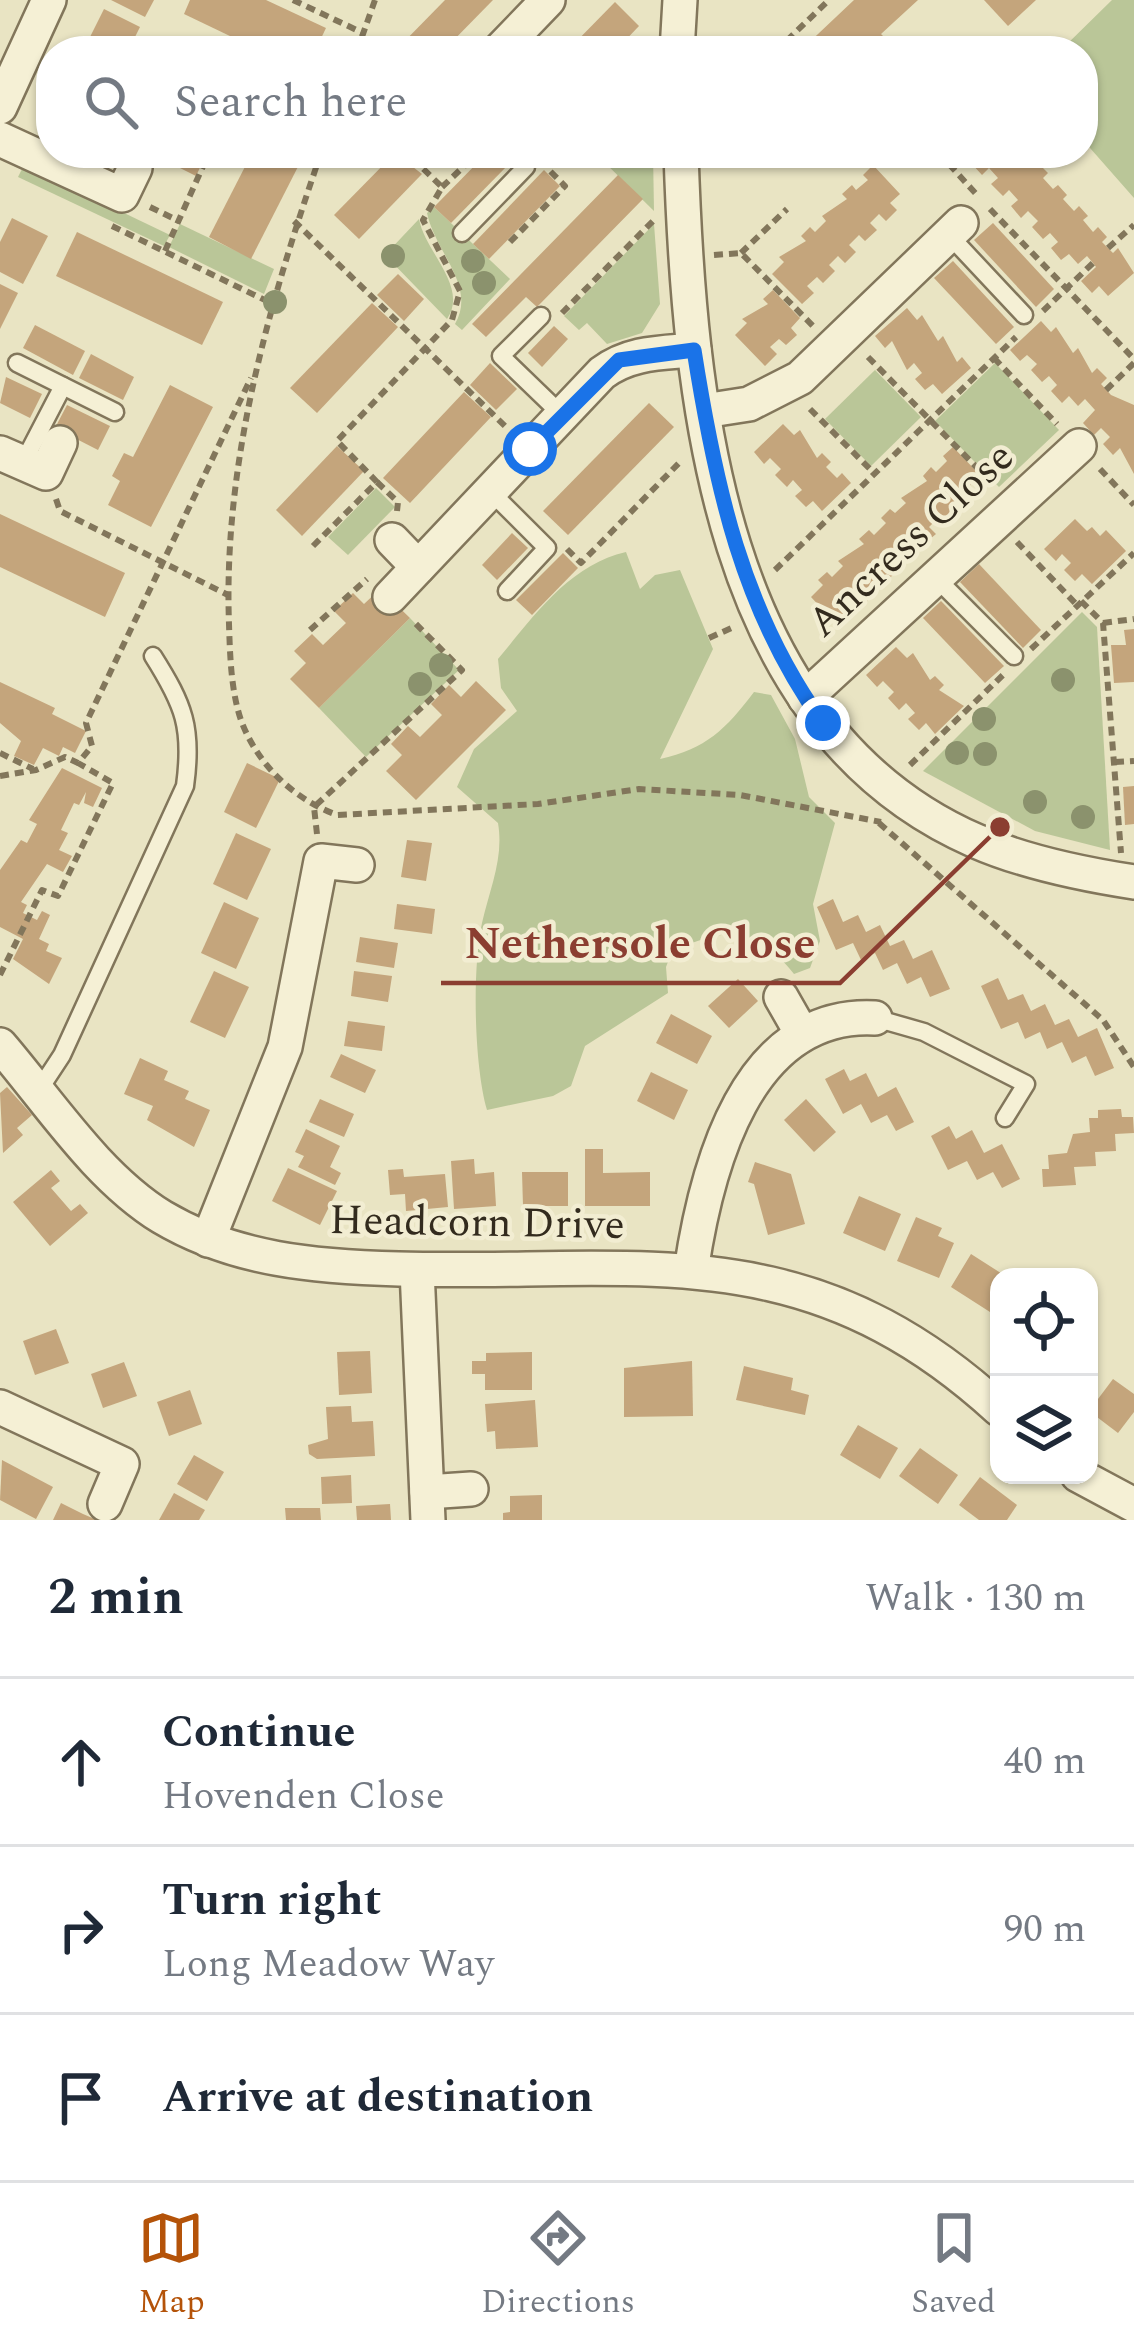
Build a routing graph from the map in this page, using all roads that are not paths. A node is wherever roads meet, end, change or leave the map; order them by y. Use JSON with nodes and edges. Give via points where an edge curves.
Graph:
{"nodes":[{"id":1,"x":50,"y":0,"type":"edge"},
{"id":2,"x":548,"y":0,"type":"edge"},
{"id":3,"x":680,"y":0,"type":"edge"},
{"id":4,"x":513,"y":36,"type":"edge"},
{"id":5,"x":678,"y":36,"type":"edge"},
{"id":6,"x":0,"y":107,"type":"edge"},
{"id":7,"x":0,"y":139,"type":"edge"},
{"id":8,"x":36,"y":156,"type":"edge"},
{"id":9,"x":63,"y":168,"type":"edge"},
{"id":10,"x":134,"y":168,"type":"edge"},
{"id":11,"x":524,"y":168,"type":"edge"},
{"id":12,"x":681,"y":168,"type":"edge"},
{"id":13,"x":955,"y":229,"type":"joint"},
{"id":14,"x":462,"y":233,"type":"dead end"},
{"id":15,"x":541,"y":316,"type":"road end"},
{"id":16,"x":1028,"y":321,"type":"road end"},
{"id":17,"x":694,"y":350,"type":"junction"},
{"id":18,"x":17,"y":363,"type":"dead end"},
{"id":19,"x":63,"y":386,"type":"junction"},
{"id":20,"x":116,"y":412,"type":"dead end"},
{"id":21,"x":562,"y":416,"type":"junction"},
{"id":22,"x":705,"y":423,"type":"junction"},
{"id":23,"x":1079,"y":446,"type":"road end"},
{"id":24,"x":32,"y":458,"type":"edge"},
{"id":25,"x":490,"y":491,"type":"junction"},
{"id":26,"x":392,"y":540,"type":"dead end"},
{"id":27,"x":418,"y":567,"type":"junction"},
{"id":28,"x":936,"y":578,"type":"junction"},
{"id":29,"x":507,"y":591,"type":"dead end"},
{"id":30,"x":389,"y":597,"type":"dead end"},
{"id":31,"x":153,"y":656,"type":"dead end"},
{"id":32,"x":1014,"y":656,"type":"dead end"},
{"id":33,"x":805,"y":698,"type":"junction"},
{"id":34,"x":357,"y":865,"type":"dead end"},
{"id":35,"x":1128,"y":881,"type":"edge"},
{"id":36,"x":781,"y":997,"type":"dead end"},
{"id":37,"x":875,"y":1018,"type":"joint"},
{"id":38,"x":802,"y":1032,"type":"junction"},
{"id":39,"x":0,"y":1045,"type":"edge"},
{"id":40,"x":39,"y":1090,"type":"junction"},
{"id":41,"x":1004,"y":1118,"type":"dead end"},
{"id":42,"x":208,"y":1240,"type":"junction"},
{"id":43,"x":417,"y":1270,"type":"junction"},
{"id":44,"x":691,"y":1271,"type":"junction"},
{"id":45,"x":990,"y":1401,"type":"edge"},
{"id":46,"x":0,"y":1406,"type":"edge"},
{"id":47,"x":1095,"y":1484,"type":"edge"},
{"id":48,"x":471,"y":1489,"type":"dead end"},
{"id":49,"x":105,"y":1504,"type":"dead end"},
{"id":50,"x":1134,"y":1505,"type":"edge"},
{"id":51,"x":428,"y":1506,"type":"edge"}],
"edges":[{"from":1,"to":6,"type":"street"},
{"from":2,"to":4,"type":"street"},
{"from":3,"to":5,"type":"street"},
{"from":7,"to":8,"type":"street"},
{"from":9,"to":10,"type":"street","via":[[122,195]]},
{"from":11,"to":14,"type":"lane"},
{"from":12,"to":17,"type":"street"},
{"from":13,"to":16,"type":"lane"},
{"from":13,"to":22,"type":"street","via":[[788,386]]},
{"from":15,"to":21,"type":"lane","via":[[502,356]]},
{"from":17,"to":21,"type":"street","via":[[619,360]]},
{"from":17,"to":22,"type":"street"},
{"from":18,"to":19,"type":"lane"},
{"from":19,"to":20,"type":"lane"},
{"from":19,"to":24,"type":"lane"},
{"from":21,"to":25,"type":"street"},
{"from":22,"to":33,"type":"street","via":[[732,544]]},
{"from":23,"to":28,"type":"street","name":"Ancress Close"},
{"from":25,"to":27,"type":"street"},
{"from":25,"to":29,"type":"lane","via":[[548,548]]},
{"from":26,"to":27,"type":"street"},
{"from":27,"to":30,"type":"street"},
{"from":28,"to":32,"type":"lane"},
{"from":28,"to":33,"type":"street","name":"Ancress Close"},
{"from":31,"to":40,"type":"lane","via":[[178,696],[191,740],[185,786]]},
{"from":33,"to":35,"type":"street","via":[[855,757],[975,841]]},
{"from":34,"to":42,"type":"street","via":[[320,861],[285,1047]]},
{"from":36,"to":38,"type":"street"},
{"from":37,"to":38,"type":"street","via":[[823,1021]]},
{"from":37,"to":41,"type":"lane","via":[[925,1032],[1026,1084]]},
{"from":38,"to":44,"type":"street","via":[[740,1104],[708,1180]]},
{"from":39,"to":40,"type":"street","name":"Headcorn Drive"},
{"from":40,"to":42,"type":"street","name":"Headcorn Drive","via":[[128,1191]]},
{"from":42,"to":43,"type":"street","name":"Headcorn Drive","via":[[297,1264]]},
{"from":43,"to":44,"type":"street","name":"Headcorn Drive"},
{"from":43,"to":51,"type":"street"},
{"from":44,"to":45,"type":"street","name":"Headcorn Drive","via":[[820,1294],[888,1324]]},
{"from":46,"to":49,"type":"street","via":[[122,1464]]},
{"from":47,"to":50,"type":"street"},
{"from":48,"to":51,"type":"street"}]}
